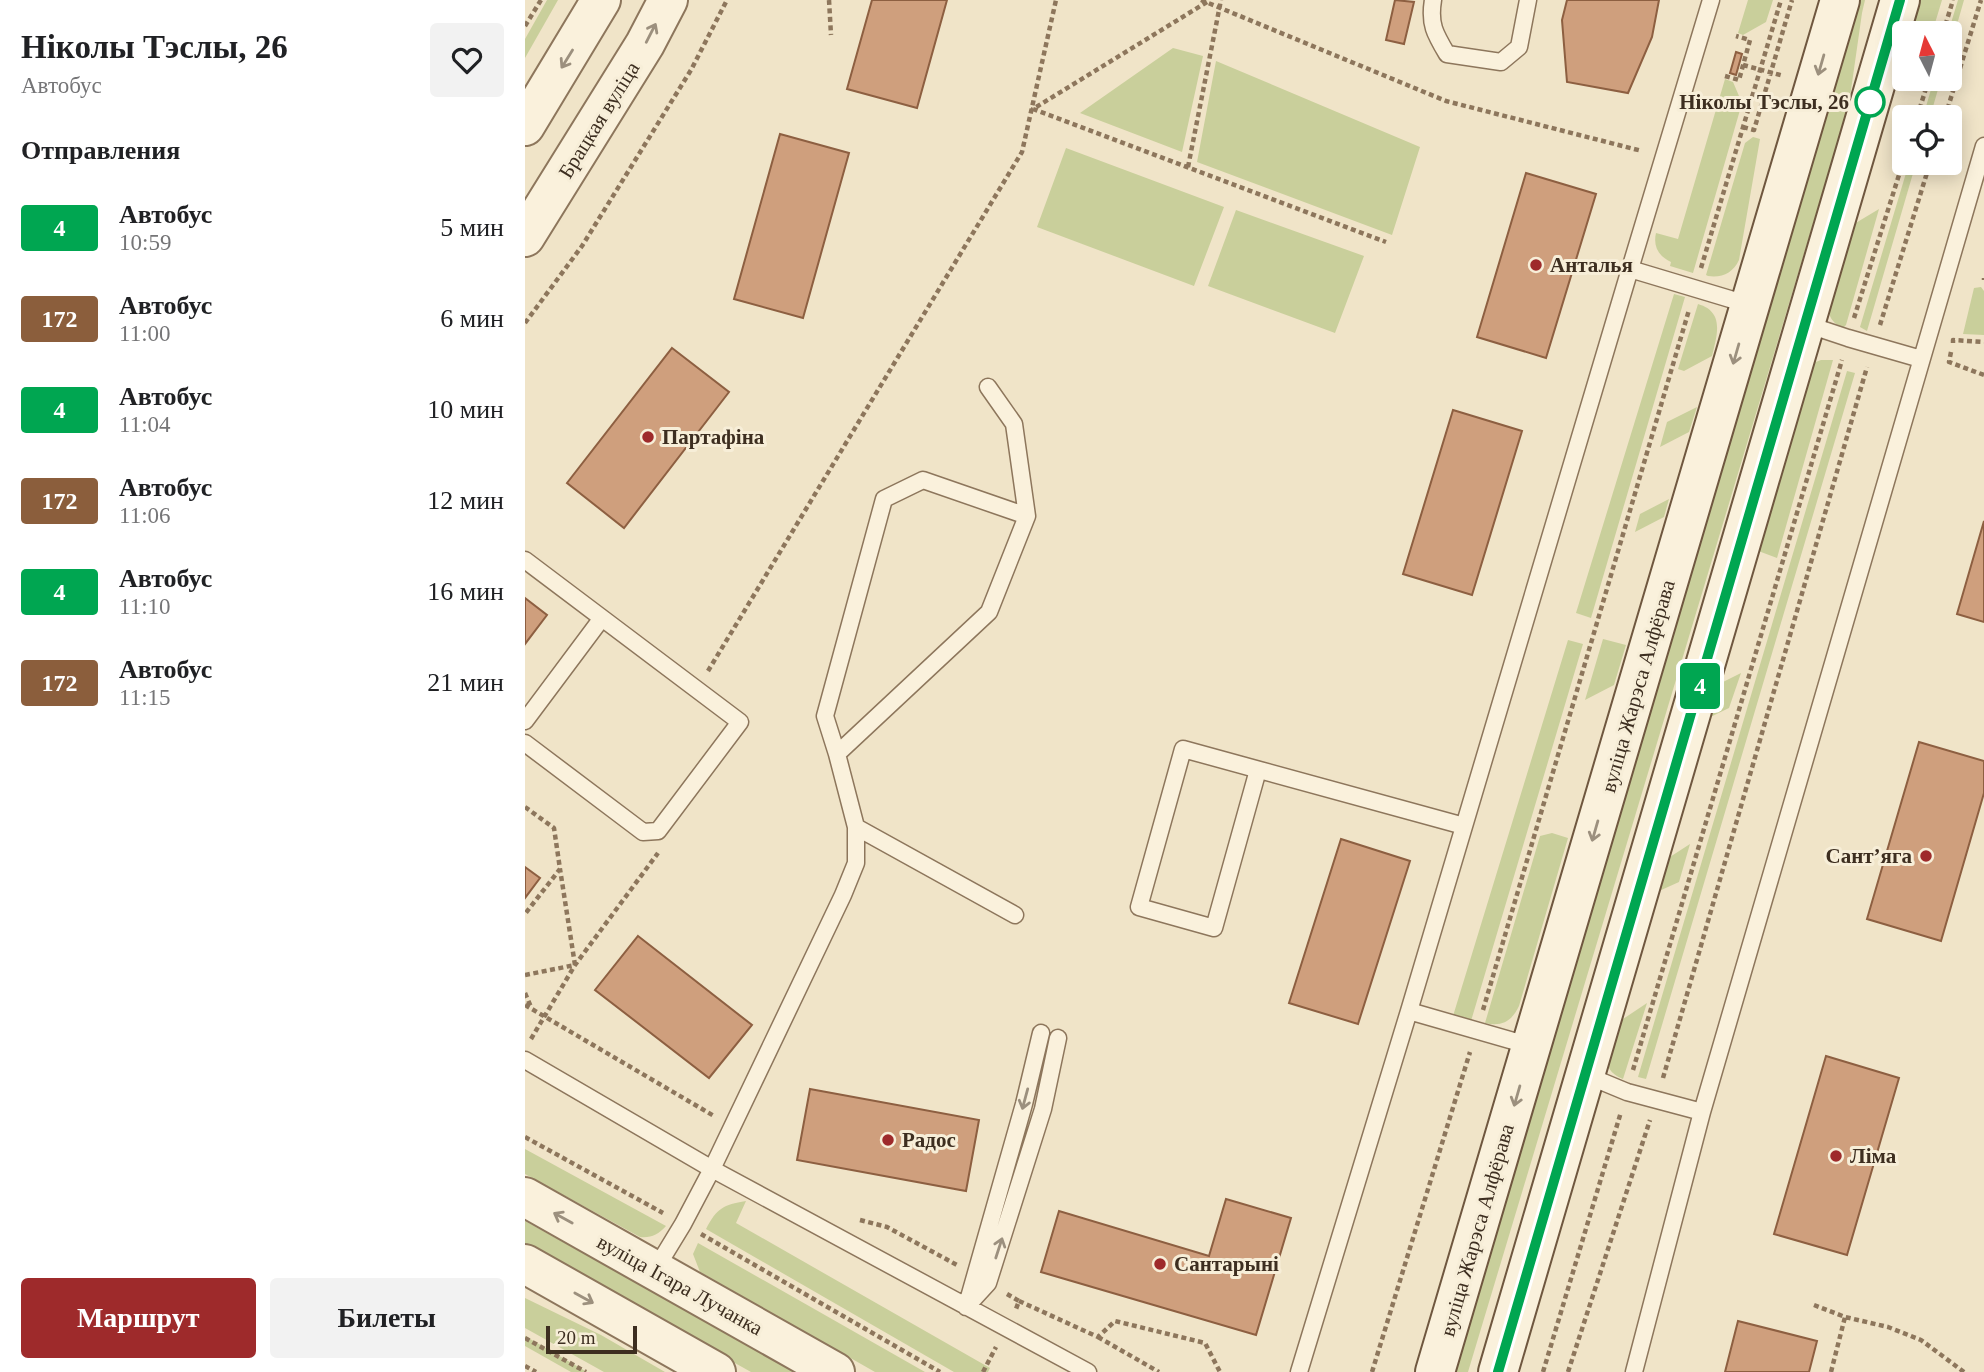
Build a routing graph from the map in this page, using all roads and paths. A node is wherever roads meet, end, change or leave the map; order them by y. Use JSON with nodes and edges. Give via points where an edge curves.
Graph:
{"nodes":[{"id":1,"x":541,"y":0,"type":"edge"},
{"id":2,"x":601,"y":0,"type":"edge"},
{"id":3,"x":668,"y":0,"type":"edge"},
{"id":4,"x":727,"y":0,"type":"edge"},
{"id":5,"x":829,"y":0,"type":"edge"},
{"id":6,"x":1056,"y":0,"type":"edge"},
{"id":7,"x":1221,"y":0,"type":"edge"},
{"id":8,"x":1433,"y":0,"type":"edge"},
{"id":9,"x":1528,"y":0,"type":"edge"},
{"id":10,"x":1711,"y":0,"type":"edge"},
{"id":11,"x":1780,"y":0,"type":"edge"},
{"id":12,"x":1792,"y":0,"type":"edge"},
{"id":13,"x":1840,"y":0,"type":"edge"},
{"id":14,"x":1900,"y":0,"type":"edge"},
{"id":15,"x":1953,"y":0,"type":"edge"},
{"id":16,"x":1204,"y":1,"type":"edge"},
{"id":17,"x":1982,"y":1,"type":"edge"},
{"id":18,"x":1220,"y":7,"type":"junction"},
{"id":19,"x":1947,"y":21,"type":"edge"},
{"id":20,"x":525,"y":26,"type":"edge"},
{"id":21,"x":831,"y":35,"type":"dead end"},
{"id":22,"x":1736,"y":36,"type":"dead end"},
{"id":23,"x":1743,"y":65,"type":"junction"},
{"id":24,"x":1760,"y":70,"type":"junction"},
{"id":25,"x":1771,"y":73,"type":"junction"},
{"id":26,"x":1724,"y":76,"type":"dead end"},
{"id":27,"x":1949,"y":105,"type":"edge"},
{"id":28,"x":1033,"y":109,"type":"junction"},
{"id":29,"x":525,"y":126,"type":"edge"},
{"id":30,"x":1743,"y":127,"type":"junction"},
{"id":31,"x":1984,"y":146,"type":"edge"},
{"id":32,"x":1664,"y":156,"type":"junction"},
{"id":33,"x":1188,"y":168,"type":"junction"},
{"id":34,"x":1899,"y":175,"type":"edge"},
{"id":35,"x":1926,"y":175,"type":"edge"},
{"id":36,"x":525,"y":237,"type":"edge"},
{"id":37,"x":1385,"y":242,"type":"dead end"},
{"id":38,"x":1630,"y":269,"type":"junction"},
{"id":39,"x":1695,"y":288,"type":"junction"},
{"id":40,"x":1750,"y":305,"type":"junction"},
{"id":41,"x":525,"y":323,"type":"edge"},
{"id":42,"x":1806,"y":324,"type":"junction"},
{"id":43,"x":1848,"y":338,"type":"junction"},
{"id":44,"x":1984,"y":342,"type":"edge"},
{"id":45,"x":1873,"y":346,"type":"junction"},
{"id":46,"x":1921,"y":359,"type":"junction"},
{"id":47,"x":1984,"y":375,"type":"edge"},
{"id":48,"x":988,"y":387,"type":"dead end"},
{"id":49,"x":1027,"y":516,"type":"junction"},
{"id":50,"x":525,"y":560,"type":"edge"},
{"id":51,"x":602,"y":618,"type":"junction"},
{"id":52,"x":697,"y":690,"type":"junction"},
{"id":53,"x":525,"y":721,"type":"edge"},
{"id":54,"x":525,"y":743,"type":"edge"},
{"id":55,"x":837,"y":754,"type":"junction"},
{"id":56,"x":1258,"y":770,"type":"junction"},
{"id":57,"x":525,"y":807,"type":"edge"},
{"id":58,"x":1464,"y":826,"type":"junction"},
{"id":59,"x":856,"y":827,"type":"junction"},
{"id":60,"x":659,"y":853,"type":"dead end"},
{"id":61,"x":560,"y":869,"type":"junction"},
{"id":62,"x":525,"y":914,"type":"edge"},
{"id":63,"x":1016,"y":915,"type":"dead end"},
{"id":64,"x":576,"y":965,"type":"junction"},
{"id":65,"x":525,"y":975,"type":"edge"},
{"id":66,"x":525,"y":993,"type":"edge"},
{"id":67,"x":525,"y":1005,"type":"edge"},
{"id":68,"x":531,"y":1008,"type":"junction"},
{"id":69,"x":1409,"y":1011,"type":"junction"},
{"id":70,"x":545,"y":1016,"type":"junction"},
{"id":71,"x":1476,"y":1030,"type":"junction"},
{"id":72,"x":1041,"y":1033,"type":"dead end"},
{"id":73,"x":1058,"y":1038,"type":"dead end"},
{"id":74,"x":1531,"y":1046,"type":"junction"},
{"id":75,"x":525,"y":1049,"type":"edge"},
{"id":76,"x":525,"y":1060,"type":"edge"},
{"id":77,"x":1586,"y":1075,"type":"junction"},
{"id":78,"x":1627,"y":1092,"type":"junction"},
{"id":79,"x":1657,"y":1100,"type":"junction"},
{"id":80,"x":1702,"y":1112,"type":"junction"},
{"id":81,"x":732,"y":1127,"type":"junction"},
{"id":82,"x":525,"y":1137,"type":"edge"},
{"id":83,"x":712,"y":1169,"type":"junction"},
{"id":84,"x":525,"y":1197,"type":"edge"},
{"id":85,"x":683,"y":1224,"type":"junction"},
{"id":86,"x":525,"y":1264,"type":"edge"},
{"id":87,"x":655,"y":1270,"type":"junction"},
{"id":88,"x":1019,"y":1301,"type":"dead end"},
{"id":89,"x":1814,"y":1305,"type":"dead end"},
{"id":90,"x":966,"y":1307,"type":"junction"},
{"id":91,"x":1845,"y":1317,"type":"junction"},
{"id":92,"x":1098,"y":1337,"type":"junction"},
{"id":93,"x":525,"y":1338,"type":"edge"},
{"id":94,"x":525,"y":1366,"type":"edge"},
{"id":95,"x":536,"y":1372,"type":"edge"},
{"id":96,"x":586,"y":1372,"type":"edge"},
{"id":97,"x":716,"y":1372,"type":"edge"},
{"id":98,"x":835,"y":1372,"type":"edge"},
{"id":99,"x":940,"y":1372,"type":"edge"},
{"id":100,"x":1088,"y":1372,"type":"edge"},
{"id":101,"x":1159,"y":1372,"type":"edge"},
{"id":102,"x":1220,"y":1372,"type":"edge"},
{"id":103,"x":1299,"y":1372,"type":"edge"},
{"id":104,"x":1372,"y":1372,"type":"edge"},
{"id":105,"x":1435,"y":1372,"type":"edge"},
{"id":106,"x":1499,"y":1372,"type":"edge"},
{"id":107,"x":1543,"y":1372,"type":"edge"},
{"id":108,"x":1568,"y":1372,"type":"edge"},
{"id":109,"x":1634,"y":1372,"type":"edge"},
{"id":110,"x":1831,"y":1372,"type":"edge"},
{"id":111,"x":1964,"y":1372,"type":"edge"}],
"edges":[{"from":1,"to":20,"type":"path"},
{"from":2,"to":29,"type":"main road","one_way":true},
{"from":36,"to":3,"type":"main road","name":"Брацкая вуліца","one_way":true},
{"from":4,"to":41,"type":"path","via":[[691,70],[582,246]]},
{"from":5,"to":21,"type":"path"},
{"from":6,"to":28,"type":"path"},
{"from":7,"to":18,"type":"path"},
{"from":8,"to":9,"type":"lane","via":[[1434,34],[1447,54],[1501,62],[1519,47]]},
{"from":10,"to":32,"type":"lane"},
{"from":11,"to":24,"type":"path"},
{"from":12,"to":25,"type":"path"},
{"from":13,"to":40,"type":"main road","name":"вуліца Жарэса Алфёрава","one_way":true},
{"from":14,"to":42,"type":"main road"},
{"from":15,"to":19,"type":"path"},
{"from":16,"to":18,"type":"path"},
{"from":16,"to":28,"type":"path"},
{"from":17,"to":27,"type":"path"},
{"from":18,"to":32,"type":"path","via":[[1446,102]]},
{"from":18,"to":33,"type":"path"},
{"from":22,"to":23,"type":"path","via":[[1750,40]]},
{"from":23,"to":24,"type":"path"},
{"from":23,"to":26,"type":"path","via":[[1739,80]]},
{"from":24,"to":25,"type":"path"},
{"from":24,"to":30,"type":"path"},
{"from":25,"to":30,"type":"path","via":[[1754,130]]},
{"from":28,"to":33,"type":"path"},
{"from":28,"to":52,"type":"path","via":[[1022,152]]},
{"from":30,"to":39,"type":"path"},
{"from":31,"to":46,"type":"lane"},
{"from":32,"to":38,"type":"lane"},
{"from":33,"to":37,"type":"path"},
{"from":34,"to":43,"type":"path"},
{"from":35,"to":45,"type":"path"},
{"from":38,"to":39,"type":"lane"},
{"from":38,"to":58,"type":"lane"},
{"from":39,"to":40,"type":"lane"},
{"from":39,"to":71,"type":"path"},
{"from":40,"to":74,"type":"main road","name":"вуліца Жарэса Алфёрава","one_way":true},
{"from":42,"to":43,"type":"lane"},
{"from":42,"to":77,"type":"main road"},
{"from":43,"to":45,"type":"lane"},
{"from":43,"to":78,"type":"path"},
{"from":44,"to":47,"type":"path","via":[[1953,341],[1948,362]]},
{"from":45,"to":46,"type":"lane"},
{"from":45,"to":79,"type":"path"},
{"from":46,"to":80,"type":"lane"},
{"from":48,"to":49,"type":"lane","via":[[1014,424]]},
{"from":49,"to":55,"type":"lane","via":[[989,612]]},
{"from":49,"to":55,"type":"lane","via":[[923,480],[884,499],[825,716]]},
{"from":50,"to":51,"type":"lane"},
{"from":51,"to":52,"type":"lane"},
{"from":51,"to":53,"type":"lane"},
{"from":52,"to":54,"type":"lane","via":[[740,722],[658,831],[643,832]]},
{"from":55,"to":59,"type":"lane"},
{"from":56,"to":56,"type":"lane","via":[[1183,749],[1139,907],[1214,928]]},
{"from":56,"to":58,"type":"lane"},
{"from":57,"to":61,"type":"path","via":[[554,828]]},
{"from":58,"to":69,"type":"lane"},
{"from":59,"to":63,"type":"lane"},
{"from":59,"to":81,"type":"lane","via":[[856,863],[843,895]]},
{"from":60,"to":64,"type":"path"},
{"from":61,"to":62,"type":"path"},
{"from":61,"to":64,"type":"path"},
{"from":64,"to":65,"type":"path"},
{"from":64,"to":70,"type":"path"},
{"from":66,"to":68,"type":"path"},
{"from":67,"to":68,"type":"path"},
{"from":68,"to":70,"type":"path"},
{"from":69,"to":71,"type":"lane"},
{"from":69,"to":103,"type":"lane"},
{"from":70,"to":75,"type":"path"},
{"from":70,"to":81,"type":"path"},
{"from":71,"to":74,"type":"lane"},
{"from":71,"to":104,"type":"path"},
{"from":72,"to":90,"type":"lane","one_way":true},
{"from":90,"to":73,"type":"lane","one_way":true,"via":[[988,1283],[1043,1110]]},
{"from":74,"to":105,"type":"main road","name":"вуліца Жарэса Алфёрава","one_way":true},
{"from":76,"to":83,"type":"lane"},
{"from":77,"to":78,"type":"lane"},
{"from":77,"to":106,"type":"main road"},
{"from":78,"to":79,"type":"lane"},
{"from":78,"to":107,"type":"path"},
{"from":79,"to":80,"type":"lane"},
{"from":79,"to":108,"type":"path"},
{"from":80,"to":109,"type":"lane"},
{"from":81,"to":83,"type":"lane"},
{"from":82,"to":85,"type":"path"},
{"from":83,"to":85,"type":"lane"},
{"from":83,"to":90,"type":"lane"},
{"from":87,"to":84,"type":"main road","name":"вуліца Ігара Лучанка","one_way":true},
{"from":85,"to":87,"type":"lane"},
{"from":85,"to":99,"type":"path"},
{"from":86,"to":97,"type":"main road","one_way":true},
{"from":87,"to":98,"type":"main road","name":"вуліца Ігара Лучанка"},
{"from":88,"to":92,"type":"path"},
{"from":89,"to":91,"type":"path"},
{"from":90,"to":100,"type":"lane"},
{"from":91,"to":110,"type":"path"},
{"from":91,"to":111,"type":"path","via":[[1921,1340]]},
{"from":92,"to":101,"type":"path"},
{"from":92,"to":102,"type":"path","via":[[1115,1321],[1205,1343]]},
{"from":93,"to":96,"type":"path"},
{"from":94,"to":95,"type":"path"}]}
